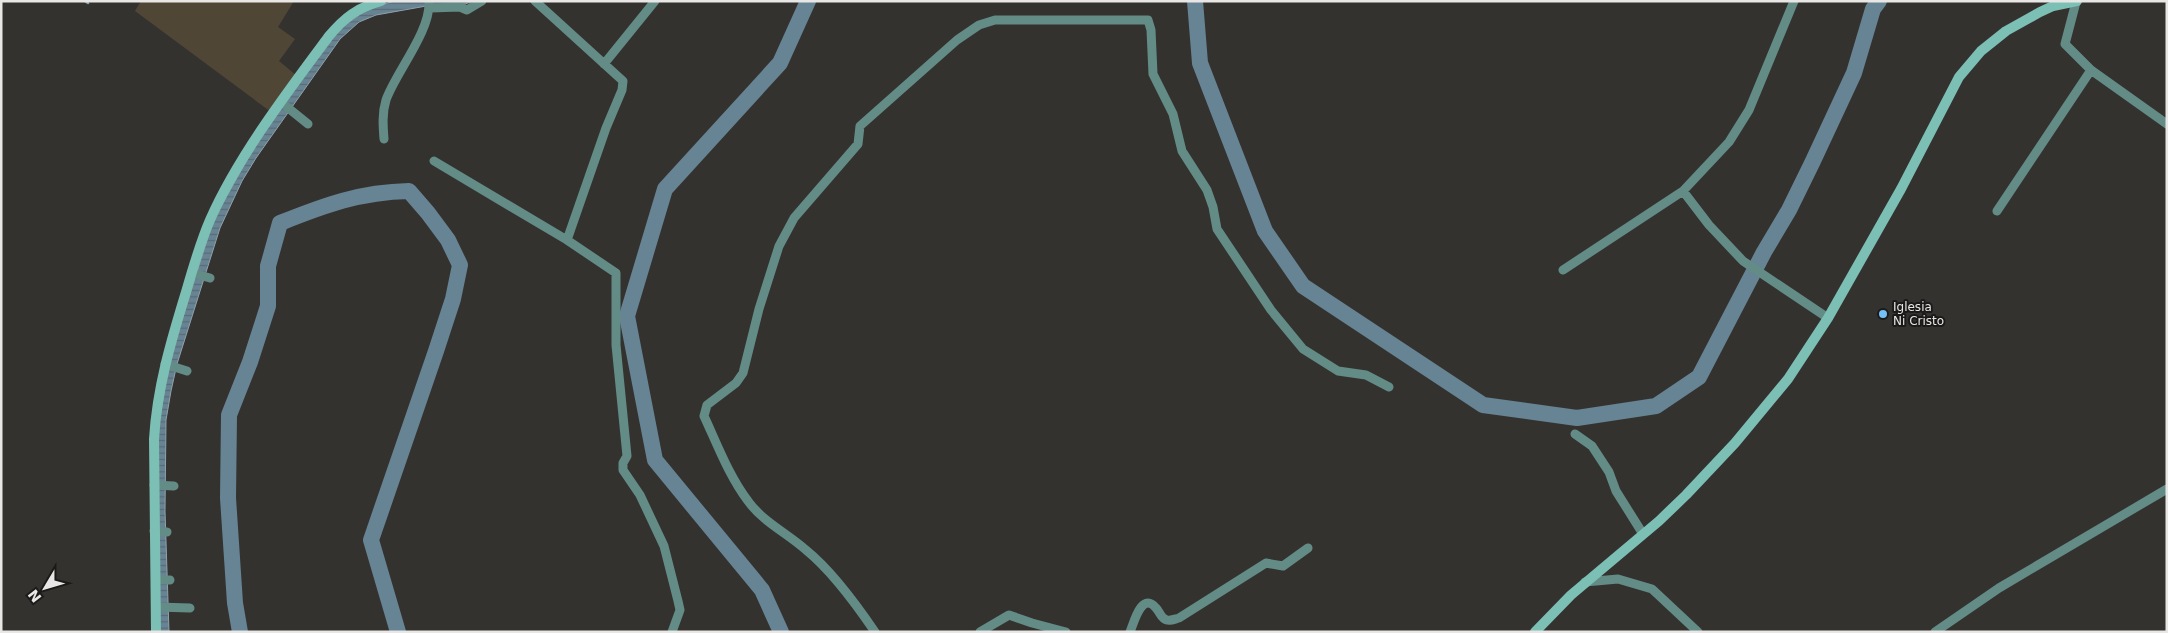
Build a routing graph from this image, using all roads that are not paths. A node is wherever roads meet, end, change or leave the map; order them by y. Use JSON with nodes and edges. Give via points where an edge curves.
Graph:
{"nodes":[{"id":1,"x":381,"y":1,"type":"edge"},
{"id":2,"x":482,"y":1,"type":"edge"},
{"id":3,"x":535,"y":1,"type":"edge"},
{"id":4,"x":655,"y":1,"type":"edge"},
{"id":5,"x":1794,"y":1,"type":"edge"},
{"id":6,"x":2076,"y":2,"type":"edge"},
{"id":7,"x":429,"y":4,"type":"edge"},
{"id":8,"x":604,"y":64,"type":"junction"},
{"id":9,"x":2091,"y":70,"type":"junction"},
{"id":10,"x":283,"y":103,"type":"junction"},
{"id":11,"x":308,"y":124,"type":"dead end"},
{"id":12,"x":2167,"y":124,"type":"edge"},
{"id":13,"x":384,"y":139,"type":"dead end"},
{"id":14,"x":434,"y":161,"type":"dead end"},
{"id":15,"x":1683,"y":192,"type":"junction"},
{"id":16,"x":1997,"y":211,"type":"dead end"},
{"id":17,"x":567,"y":240,"type":"junction"},
{"id":18,"x":1563,"y":270,"type":"dead end"},
{"id":19,"x":194,"y":273,"type":"junction"},
{"id":20,"x":210,"y":278,"type":"dead end"},
{"id":21,"x":1828,"y":318,"type":"junction"},
{"id":22,"x":166,"y":365,"type":"junction"},
{"id":23,"x":182,"y":369,"type":"dead end"},
{"id":24,"x":1390,"y":387,"type":"dead end"},
{"id":25,"x":1575,"y":434,"type":"dead end"},
{"id":26,"x":155,"y":485,"type":"junction"},
{"id":27,"x":174,"y":486,"type":"dead end"},
{"id":28,"x":2167,"y":489,"type":"edge"},
{"id":29,"x":156,"y":531,"type":"junction"},
{"id":30,"x":167,"y":532,"type":"dead end"},
{"id":31,"x":1643,"y":534,"type":"junction"},
{"id":32,"x":1308,"y":548,"type":"dead end"},
{"id":33,"x":158,"y":580,"type":"junction"},
{"id":34,"x":170,"y":580,"type":"dead end"},
{"id":35,"x":1585,"y":582,"type":"junction"},
{"id":36,"x":158,"y":607,"type":"junction"},
{"id":37,"x":190,"y":608,"type":"dead end"},
{"id":38,"x":156,"y":632,"type":"edge"},
{"id":39,"x":672,"y":632,"type":"edge"},
{"id":40,"x":875,"y":632,"type":"edge"},
{"id":41,"x":980,"y":632,"type":"edge"},
{"id":42,"x":1066,"y":632,"type":"edge"},
{"id":43,"x":1130,"y":632,"type":"edge"},
{"id":44,"x":1535,"y":632,"type":"edge"},
{"id":45,"x":1698,"y":632,"type":"edge"},
{"id":46,"x":1935,"y":632,"type":"edge"}],
"edges":[{"from":1,"to":10,"type":"street","via":[[360,7],[337,27]]},
{"from":2,"to":7,"type":"street","via":[[467,10]]},
{"from":3,"to":8,"type":"street"},
{"from":4,"to":8,"type":"street"},
{"from":5,"to":15,"type":"street","via":[[1749,110],[1729,142]]},
{"from":6,"to":9,"type":"street","via":[[2065,44]]},
{"from":6,"to":21,"type":"street","via":[[2053,6],[2006,31],[1959,77],[1901,189]]},
{"from":7,"to":13,"type":"street","via":[[425,23],[386,100]]},
{"from":8,"to":17,"type":"street","via":[[623,81],[622,90]]},
{"from":9,"to":12,"type":"street"},
{"from":9,"to":16,"type":"street"},
{"from":10,"to":11,"type":"street"},
{"from":10,"to":19,"type":"street","via":[[242,161],[223,195],[210,220]]},
{"from":14,"to":17,"type":"street"},
{"from":15,"to":18,"type":"street"},
{"from":15,"to":21,"type":"street","via":[[1743,261]]},
{"from":17,"to":39,"type":"street","via":[[616,273],[616,345],[627,456],[623,470],[640,495],[664,546],[680,610]]},
{"from":19,"to":20,"type":"street"},
{"from":19,"to":22,"type":"street"},
{"from":21,"to":31,"type":"street","via":[[1788,379],[1735,443],[1686,495]]},
{"from":22,"to":23,"type":"street"},
{"from":22,"to":26,"type":"street","via":[[155,415]]},
{"from":24,"to":40,"type":"street","via":[[1366,375],[1338,371],[1303,349],[1271,310],[1217,229],[1207,190],[1182,151],[1173,114],[1153,74],[1148,20],[995,20],[979,25],[922,68],[860,126],[858,144],[794,218],[779,246],[742,373],[736,383],[704,411],[748,502],[807,550],[853,600]]},
{"from":25,"to":31,"type":"street","via":[[1592,446]]},
{"from":26,"to":27,"type":"street"},
{"from":26,"to":29,"type":"street"},
{"from":28,"to":46,"type":"street","via":[[1999,588]]},
{"from":29,"to":30,"type":"street"},
{"from":29,"to":33,"type":"street"},
{"from":31,"to":35,"type":"street"},
{"from":32,"to":43,"type":"street","via":[[1282,566],[1266,563],[1178,618],[1168,621],[1151,604],[1141,606]]},
{"from":33,"to":34,"type":"street"},
{"from":33,"to":36,"type":"street"},
{"from":35,"to":44,"type":"street"},
{"from":35,"to":45,"type":"street","via":[[1618,579],[1652,589]]},
{"from":36,"to":37,"type":"street"},
{"from":36,"to":38,"type":"street"},
{"from":41,"to":42,"type":"street","via":[[1009,615]]}]}
